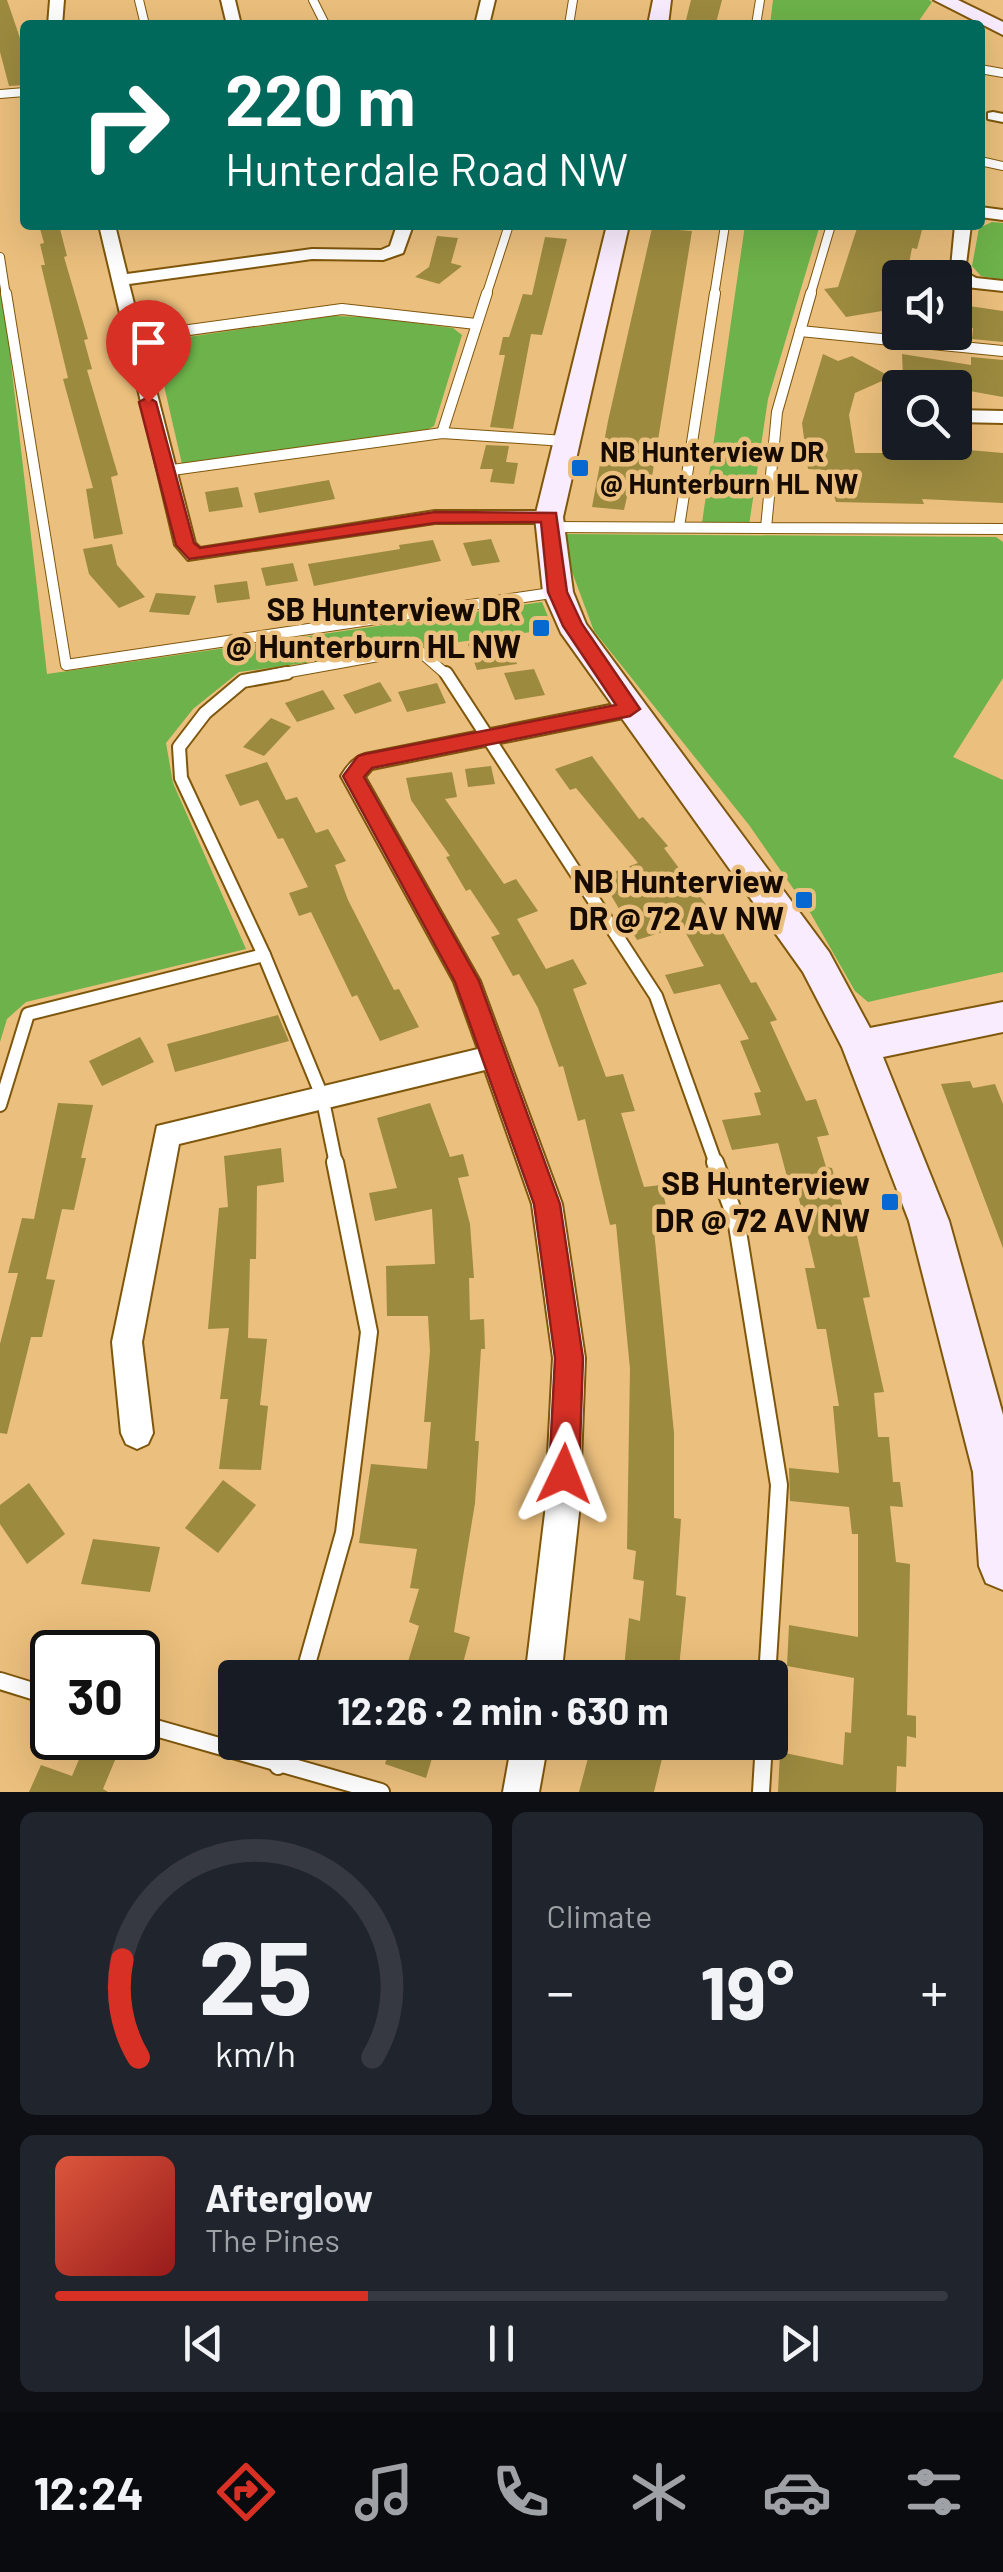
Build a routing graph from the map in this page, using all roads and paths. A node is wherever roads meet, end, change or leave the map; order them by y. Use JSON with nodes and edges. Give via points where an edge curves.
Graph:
{"nodes":[{"id":1,"x":943,"y":0,"type":"edge"},
{"id":2,"x":984,"y":20,"type":"edge"},
{"id":3,"x":109,"y":230,"type":"edge"},
{"id":4,"x":403,"y":230,"type":"edge"},
{"id":5,"x":507,"y":230,"type":"edge"},
{"id":6,"x":617,"y":230,"type":"edge"},
{"id":7,"x":724,"y":230,"type":"edge"},
{"id":8,"x":830,"y":230,"type":"edge"},
{"id":9,"x":962,"y":230,"type":"edge"},
{"id":10,"x":0,"y":256,"type":"edge"},
{"id":11,"x":123,"y":280,"type":"junction"},
{"id":12,"x":1003,"y":286,"type":"edge"},
{"id":13,"x":476,"y":324,"type":"junction"},
{"id":14,"x":800,"y":332,"type":"junction"},
{"id":15,"x":131,"y":338,"type":"junction"},
{"id":16,"x":1003,"y":351,"type":"edge"},
{"id":17,"x":972,"y":416,"type":"edge"},
{"id":18,"x":1003,"y":417,"type":"edge"},
{"id":19,"x":442,"y":433,"type":"junction"},
{"id":20,"x":564,"y":441,"type":"junction"},
{"id":21,"x":165,"y":471,"type":"junction"},
{"id":22,"x":549,"y":522,"type":"junction"},
{"id":23,"x":679,"y":527,"type":"junction"},
{"id":24,"x":766,"y":528,"type":"junction"},
{"id":25,"x":998,"y":529,"type":"edge"},
{"id":26,"x":1003,"y":536,"type":"edge"},
{"id":27,"x":558,"y":592,"type":"junction"},
{"id":28,"x":630,"y":709,"type":"junction"},
{"id":29,"x":489,"y":738,"type":"junction"},
{"id":30,"x":264,"y":955,"type":"junction"},
{"id":31,"x":1003,"y":1017,"type":"edge"},
{"id":32,"x":860,"y":1046,"type":"junction"},
{"id":33,"x":497,"y":1056,"type":"junction"},
{"id":34,"x":322,"y":1096,"type":"junction"},
{"id":35,"x":0,"y":1106,"type":"edge"},
{"id":36,"x":137,"y":1433,"type":"dead end"},
{"id":37,"x":1003,"y":1566,"type":"edge"},
{"id":38,"x":309,"y":1660,"type":"edge"},
{"id":39,"x":545,"y":1660,"type":"edge"},
{"id":40,"x":769,"y":1660,"type":"edge"},
{"id":41,"x":0,"y":1682,"type":"edge"},
{"id":42,"x":30,"y":1691,"type":"edge"},
{"id":43,"x":160,"y":1730,"type":"edge"},
{"id":44,"x":280,"y":1760,"type":"edge"},
{"id":45,"x":527,"y":1760,"type":"edge"},
{"id":46,"x":763,"y":1760,"type":"edge"},
{"id":47,"x":278,"y":1766,"type":"junction"},
{"id":48,"x":381,"y":1792,"type":"edge"},
{"id":49,"x":521,"y":1792,"type":"edge"},
{"id":50,"x":760,"y":1792,"type":"edge"}],
"edges":[{"from":1,"to":2,"type":"street"},
{"from":3,"to":11,"type":"street"},
{"from":4,"to":11,"type":"street","via":[[397,249],[384,255],[312,254]]},
{"from":5,"to":13,"type":"lane"},
{"from":6,"to":20,"type":"street"},
{"from":7,"to":23,"type":"lane"},
{"from":8,"to":14,"type":"lane"},
{"from":9,"to":12,"type":"street","via":[[956,274]]},
{"from":10,"to":27,"type":"lane","via":[[66,665]]},
{"from":11,"to":15,"type":"street"},
{"from":13,"to":15,"type":"lane","via":[[342,309]]},
{"from":13,"to":19,"type":"lane"},
{"from":14,"to":16,"type":"lane"},
{"from":14,"to":24,"type":"lane","via":[[777,412]]},
{"from":15,"to":21,"type":"street"},
{"from":17,"to":18,"type":"street"},
{"from":19,"to":20,"type":"lane"},
{"from":19,"to":21,"type":"lane"},
{"from":20,"to":22,"type":"street"},
{"from":21,"to":22,"type":"street","via":[[186,545],[195,555],[435,518]]},
{"from":22,"to":23,"type":"lane"},
{"from":22,"to":27,"type":"street"},
{"from":23,"to":24,"type":"lane"},
{"from":24,"to":25,"type":"lane"},
{"from":25,"to":26,"type":"lane"},
{"from":27,"to":28,"type":"street","via":[[572,626]]},
{"from":28,"to":29,"type":"street"},
{"from":28,"to":32,"type":"street","via":[[816,962]]},
{"from":29,"to":30,"type":"lane","via":[[445,672],[417,649],[243,680],[206,713],[179,747],[180,778]]},
{"from":29,"to":33,"type":"street","via":[[365,762],[353,776],[467,981]]},
{"from":29,"to":40,"type":"lane","via":[[656,996],[736,1219],[779,1485]]},
{"from":30,"to":34,"type":"lane"},
{"from":30,"to":35,"type":"lane","via":[[28,1014]]},
{"from":31,"to":32,"type":"street"},
{"from":32,"to":37,"type":"street","via":[[929,1221],[996,1472]]},
{"from":33,"to":34,"type":"street"},
{"from":33,"to":39,"type":"street","via":[[547,1204],[569,1358],[562,1512]]},
{"from":34,"to":36,"type":"street","via":[[167,1136],[127,1342]]},
{"from":34,"to":38,"type":"lane","via":[[370,1332],[344,1533]]},
{"from":41,"to":42,"type":"lane"},
{"from":43,"to":47,"type":"lane"},
{"from":44,"to":47,"type":"lane"},
{"from":45,"to":49,"type":"street"},
{"from":46,"to":50,"type":"lane"},
{"from":47,"to":48,"type":"lane"}]}
